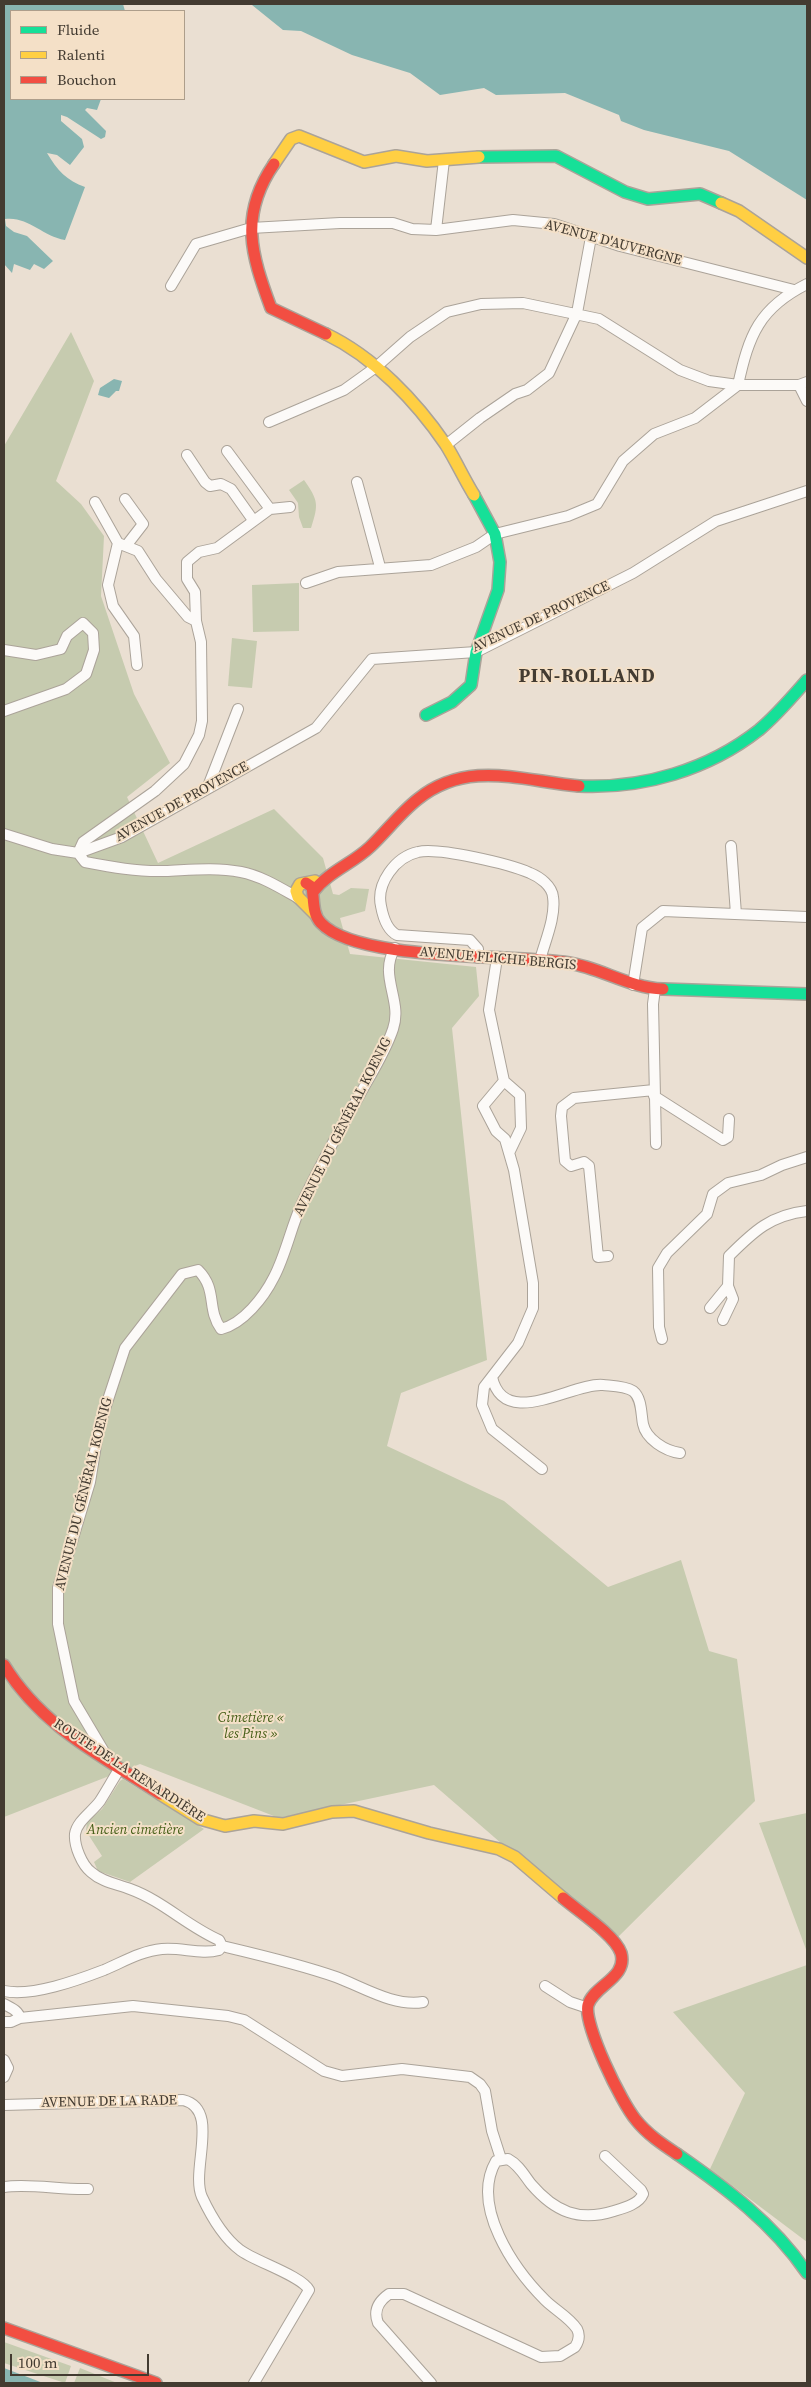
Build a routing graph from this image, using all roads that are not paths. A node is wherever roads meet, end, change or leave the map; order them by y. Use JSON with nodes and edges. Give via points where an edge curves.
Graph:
{"nodes":[{"id":1,"x":444,"y":160,"type":"junction"},
{"id":2,"x":251,"y":228,"type":"junction"},
{"id":3,"x":436,"y":230,"type":"junction"},
{"id":4,"x":591,"y":237,"type":"junction"},
{"id":5,"x":807,"y":258,"type":"edge"},
{"id":6,"x":807,"y":284,"type":"edge"},
{"id":7,"x":171,"y":286,"type":"dead end"},
{"id":8,"x":794,"y":290,"type":"junction"},
{"id":9,"x":577,"y":313,"type":"junction"},
{"id":10,"x":376,"y":367,"type":"junction"},
{"id":11,"x":803,"y":383,"type":"edge"},
{"id":12,"x":738,"y":385,"type":"junction"},
{"id":13,"x":807,"y":401,"type":"edge"},
{"id":14,"x":269,"y":422,"type":"dead end"},
{"id":15,"x":446,"y":445,"type":"junction"},
{"id":16,"x":227,"y":451,"type":"dead end"},
{"id":17,"x":187,"y":455,"type":"dead end"},
{"id":18,"x":357,"y":482,"type":"dead end"},
{"id":19,"x":807,"y":490,"type":"edge"},
{"id":20,"x":126,"y":499,"type":"dead end"},
{"id":21,"x":95,"y":502,"type":"dead end"},
{"id":22,"x":290,"y":507,"type":"dead end"},
{"id":23,"x":270,"y":509,"type":"junction"},
{"id":24,"x":253,"y":520,"type":"junction"},
{"id":25,"x":494,"y":534,"type":"junction"},
{"id":26,"x":122,"y":544,"type":"junction"},
{"id":27,"x":380,"y":568,"type":"junction"},
{"id":28,"x":306,"y":583,"type":"dead end"},
{"id":29,"x":196,"y":621,"type":"junction"},
{"id":30,"x":4,"y":650,"type":"edge"},
{"id":31,"x":476,"y":652,"type":"junction"},
{"id":32,"x":137,"y":666,"type":"dead end"},
{"id":33,"x":807,"y":680,"type":"edge"},
{"id":34,"x":238,"y":709,"type":"dead end"},
{"id":35,"x":4,"y":711,"type":"edge"},
{"id":36,"x":426,"y":715,"type":"dead end"},
{"id":37,"x":207,"y":789,"type":"junction"},
{"id":38,"x":4,"y":834,"type":"edge"},
{"id":39,"x":731,"y":846,"type":"dead end"},
{"id":40,"x":78,"y":853,"type":"junction"},
{"id":41,"x":326,"y":878,"type":"junction"},
{"id":42,"x":303,"y":883,"type":"junction"},
{"id":43,"x":276,"y":885,"type":"junction"},
{"id":44,"x":307,"y":896,"type":"junction"},
{"id":45,"x":736,"y":914,"type":"junction"},
{"id":46,"x":807,"y":917,"type":"edge"},
{"id":47,"x":395,"y":948,"type":"junction"},
{"id":48,"x":478,"y":958,"type":"junction"},
{"id":49,"x":497,"y":958,"type":"junction"},
{"id":50,"x":540,"y":960,"type":"junction"},
{"id":51,"x":633,"y":985,"type":"junction"},
{"id":52,"x":655,"y":989,"type":"junction"},
{"id":53,"x":807,"y":994,"type":"edge"},
{"id":54,"x":504,"y":1081,"type":"junction"},
{"id":55,"x":654,"y":1093,"type":"junction"},
{"id":56,"x":729,"y":1119,"type":"dead end"},
{"id":57,"x":656,"y":1144,"type":"dead end"},
{"id":58,"x":509,"y":1152,"type":"junction"},
{"id":59,"x":807,"y":1158,"type":"edge"},
{"id":60,"x":807,"y":1211,"type":"edge"},
{"id":61,"x":608,"y":1256,"type":"dead end"},
{"id":62,"x":728,"y":1286,"type":"junction"},
{"id":63,"x":710,"y":1308,"type":"dead end"},
{"id":64,"x":723,"y":1320,"type":"dead end"},
{"id":65,"x":662,"y":1339,"type":"dead end"},
{"id":66,"x":492,"y":1377,"type":"junction"},
{"id":67,"x":680,"y":1453,"type":"dead end"},
{"id":68,"x":542,"y":1469,"type":"dead end"},
{"id":69,"x":4,"y":1665,"type":"edge"},
{"id":70,"x":116,"y":1765,"type":"junction"},
{"id":71,"x":222,"y":1946,"type":"junction"},
{"id":72,"x":545,"y":1986,"type":"dead end"},
{"id":73,"x":4,"y":1991,"type":"edge"},
{"id":74,"x":423,"y":2002,"type":"dead end"},
{"id":75,"x":4,"y":2004,"type":"edge"},
{"id":76,"x":588,"y":2008,"type":"junction"},
{"id":77,"x":20,"y":2018,"type":"junction"},
{"id":78,"x":4,"y":2022,"type":"edge"},
{"id":79,"x":4,"y":2060,"type":"edge"},
{"id":80,"x":4,"y":2078,"type":"edge"},
{"id":81,"x":4,"y":2105,"type":"edge"},
{"id":82,"x":605,"y":2156,"type":"dead end"},
{"id":83,"x":501,"y":2159,"type":"junction"},
{"id":84,"x":4,"y":2187,"type":"edge"},
{"id":85,"x":88,"y":2189,"type":"dead end"},
{"id":86,"x":807,"y":2273,"type":"edge"},
{"id":87,"x":4,"y":2328,"type":"edge"},
{"id":88,"x":156,"y":2383,"type":"edge"},
{"id":89,"x":254,"y":2383,"type":"edge"},
{"id":90,"x":431,"y":2383,"type":"edge"}],
"edges":[{"from":1,"to":2,"type":"street","via":[[396,156],[364,162],[298,136],[291,139],[267,174],[254,201]]},
{"from":1,"to":3,"type":"street"},
{"from":1,"to":5,"type":"street","via":[[556,156],[625,192],[648,199],[700,194],[739,211]]},
{"from":2,"to":3,"type":"street","name":"AVENUE D'AUVERGNE","via":[[393,223]]},
{"from":2,"to":7,"type":"street","name":"AVENUE D'AUVERGNE","via":[[196,244]]},
{"from":2,"to":10,"type":"street","via":[[255,265],[271,308],[341,341]]},
{"from":3,"to":4,"type":"street","name":"AVENUE D'AUVERGNE","via":[[512,220],[554,224]]},
{"from":4,"to":8,"type":"street","name":"AVENUE D'AUVERGNE"},
{"from":4,"to":9,"type":"street"},
{"from":6,"to":8,"type":"street"},
{"from":8,"to":12,"type":"street","via":[[765,314],[747,345]]},
{"from":9,"to":10,"type":"street","via":[[523,303],[481,304],[446,312],[410,337]]},
{"from":9,"to":12,"type":"street","via":[[599,318],[680,370],[709,381]]},
{"from":9,"to":15,"type":"street","via":[[549,372]]},
{"from":10,"to":14,"type":"street","via":[[344,390]]},
{"from":10,"to":15,"type":"street","via":[[414,402]]},
{"from":11,"to":12,"type":"street"},
{"from":11,"to":13,"type":"street"},
{"from":12,"to":25,"type":"street","via":[[695,418],[654,434],[623,461],[597,504],[568,516]]},
{"from":15,"to":25,"type":"street"},
{"from":16,"to":23,"type":"street"},
{"from":17,"to":24,"type":"street","via":[[210,486],[221,484],[231,489]]},
{"from":18,"to":27,"type":"street"},
{"from":19,"to":31,"type":"street","name":"AVENUE DE PROVENCE","via":[[716,521],[633,573]]},
{"from":20,"to":26,"type":"street","via":[[143,524]]},
{"from":21,"to":26,"type":"street"},
{"from":22,"to":23,"type":"street"},
{"from":23,"to":24,"type":"street"},
{"from":24,"to":29,"type":"street","via":[[217,548],[199,552],[187,562],[186,579],[195,592]]},
{"from":25,"to":27,"type":"street","via":[[476,547],[431,565]]},
{"from":25,"to":31,"type":"street","via":[[500,562],[498,590]]},
{"from":26,"to":29,"type":"street","via":[[138,551],[156,579],[188,617]]},
{"from":26,"to":32,"type":"street","via":[[108,585],[113,606],[134,636]]},
{"from":27,"to":28,"type":"street","via":[[338,572]]},
{"from":29,"to":40,"type":"street","via":[[201,642],[202,721],[199,735],[184,764],[155,791],[83,842]]},
{"from":30,"to":35,"type":"street","via":[[36,655],[61,649],[67,636],[83,623],[93,633],[94,650],[86,674],[66,689]]},
{"from":31,"to":36,"type":"street","via":[[471,685],[452,702]]},
{"from":31,"to":37,"type":"street","name":"AVENUE DE PROVENCE","via":[[372,659],[316,728]]},
{"from":33,"to":41,"type":"street","via":[[778,713],[740,743],[715,758],[660,779],[608,787],[579,787],[487,774],[445,782],[422,795],[352,862]]},
{"from":34,"to":37,"type":"street"},
{"from":37,"to":40,"type":"street","name":"AVENUE DE PROVENCE","via":[[122,837]]},
{"from":38,"to":40,"type":"street","via":[[52,849]]},
{"from":39,"to":45,"type":"street"},
{"from":40,"to":43,"type":"street","via":[[85,862],[126,869],[164,871],[191,868],[242,872]]},
{"from":41,"to":42,"type":"street"},
{"from":41,"to":44,"type":"street"},
{"from":42,"to":43,"type":"street"},
{"from":42,"to":44,"type":"street","via":[[312,887]]},
{"from":43,"to":44,"type":"street"},
{"from":44,"to":47,"type":"street","name":"AVENUE FLICHE BERGIS","via":[[324,927],[346,937]]},
{"from":45,"to":46,"type":"street"},
{"from":45,"to":51,"type":"street","via":[[663,911],[642,928]]},
{"from":47,"to":48,"type":"street","name":"AVENUE FLICHE BERGIS"},
{"from":47,"to":70,"type":"street","name":"AVENUE DU GÉNÉRAL KOENIG","via":[[388,964],[395,997],[394,1026],[380,1059],[302,1204],[274,1277],[261,1297],[230,1327],[221,1329],[213,1318],[206,1279],[198,1270],[182,1274],[126,1348],[116,1372],[99,1426],[90,1482],[58,1588],[58,1624],[74,1701]]},
{"from":48,"to":49,"type":"street","name":"AVENUE FLICHE BERGIS"},
{"from":48,"to":50,"type":"street","via":[[478,949],[470,940],[397,934],[388,927],[378,895],[391,870],[404,858],[417,852],[437,852],[517,869],[542,880],[553,896],[553,908]]},
{"from":49,"to":50,"type":"street","name":"AVENUE FLICHE BERGIS"},
{"from":49,"to":54,"type":"street","via":[[489,1010]]},
{"from":50,"to":51,"type":"street","name":"AVENUE FLICHE BERGIS","via":[[586,967]]},
{"from":51,"to":52,"type":"street","name":"AVENUE FLICHE BERGIS"},
{"from":52,"to":53,"type":"street","name":"AVENUE FLICHE BERGIS"},
{"from":52,"to":55,"type":"street","via":[[652,1004]]},
{"from":54,"to":58,"type":"street","via":[[520,1095],[521,1128]]},
{"from":54,"to":58,"type":"street","via":[[484,1106],[496,1131],[505,1139]]},
{"from":55,"to":56,"type":"street","via":[[723,1140],[728,1137]]},
{"from":55,"to":57,"type":"street"},
{"from":55,"to":61,"type":"street","via":[[574,1098],[562,1107],[565,1161],[571,1166],[584,1162],[589,1166],[598,1257]]},
{"from":58,"to":66,"type":"street","via":[[533,1283],[533,1308],[518,1343]]},
{"from":59,"to":65,"type":"street","via":[[762,1175],[728,1183],[714,1194],[707,1214],[667,1253],[658,1268]]},
{"from":60,"to":62,"type":"street","via":[[787,1213],[753,1232],[729,1256]]},
{"from":62,"to":63,"type":"street"},
{"from":62,"to":64,"type":"street","via":[[733,1299]]},
{"from":66,"to":67,"type":"street","via":[[499,1394],[522,1403],[553,1398],[598,1384],[632,1391],[637,1396],[643,1426],[648,1434],[663,1448]]},
{"from":66,"to":68,"type":"street","via":[[484,1388],[482,1405],[492,1430]]},
{"from":69,"to":70,"type":"street","name":"ROUTE DE LA RENARDIÈRE","via":[[13,1682],[41,1714]]},
{"from":70,"to":71,"type":"street","via":[[98,1803],[78,1826],[75,1836],[82,1860],[100,1879],[166,1906],[219,1940]]},
{"from":70,"to":76,"type":"street","name":"ROUTE DE LA RENARDIÈRE","via":[[200,1819],[217,1825],[254,1821],[283,1824],[332,1812],[354,1811],[506,1852],[619,1947],[621,1958],[617,1974]]},
{"from":71,"to":73,"type":"street","via":[[212,1952],[164,1949],[145,1952],[72,1980],[20,1992]]},
{"from":71,"to":74,"type":"street","via":[[336,1977],[395,2000]]},
{"from":72,"to":76,"type":"street","via":[[570,2002]]},
{"from":75,"to":77,"type":"street"},
{"from":76,"to":86,"type":"street","via":[[622,2099],[639,2124],[779,2236]]},
{"from":77,"to":78,"type":"street"},
{"from":77,"to":83,"type":"street","via":[[133,2006],[228,2016],[244,2020],[335,2075],[402,2069],[470,2077],[485,2091]]},
{"from":79,"to":80,"type":"street","via":[[8,2068]]},
{"from":81,"to":89,"type":"street","name":"AVENUE DE LA RADE","via":[[182,2100],[196,2107],[203,2126],[198,2180],[202,2197],[238,2249],[300,2281],[309,2290]]},
{"from":82,"to":83,"type":"street","via":[[641,2190],[642,2197],[618,2210],[587,2217],[568,2213],[554,2205],[514,2163]]},
{"from":83,"to":90,"type":"street","via":[[494,2165],[487,2185],[488,2205],[495,2225],[519,2271],[548,2304],[576,2328],[578,2342],[566,2354],[541,2357],[404,2294],[389,2294],[378,2305],[378,2323]]},
{"from":84,"to":85,"type":"street"},
{"from":87,"to":88,"type":"street"}]}
